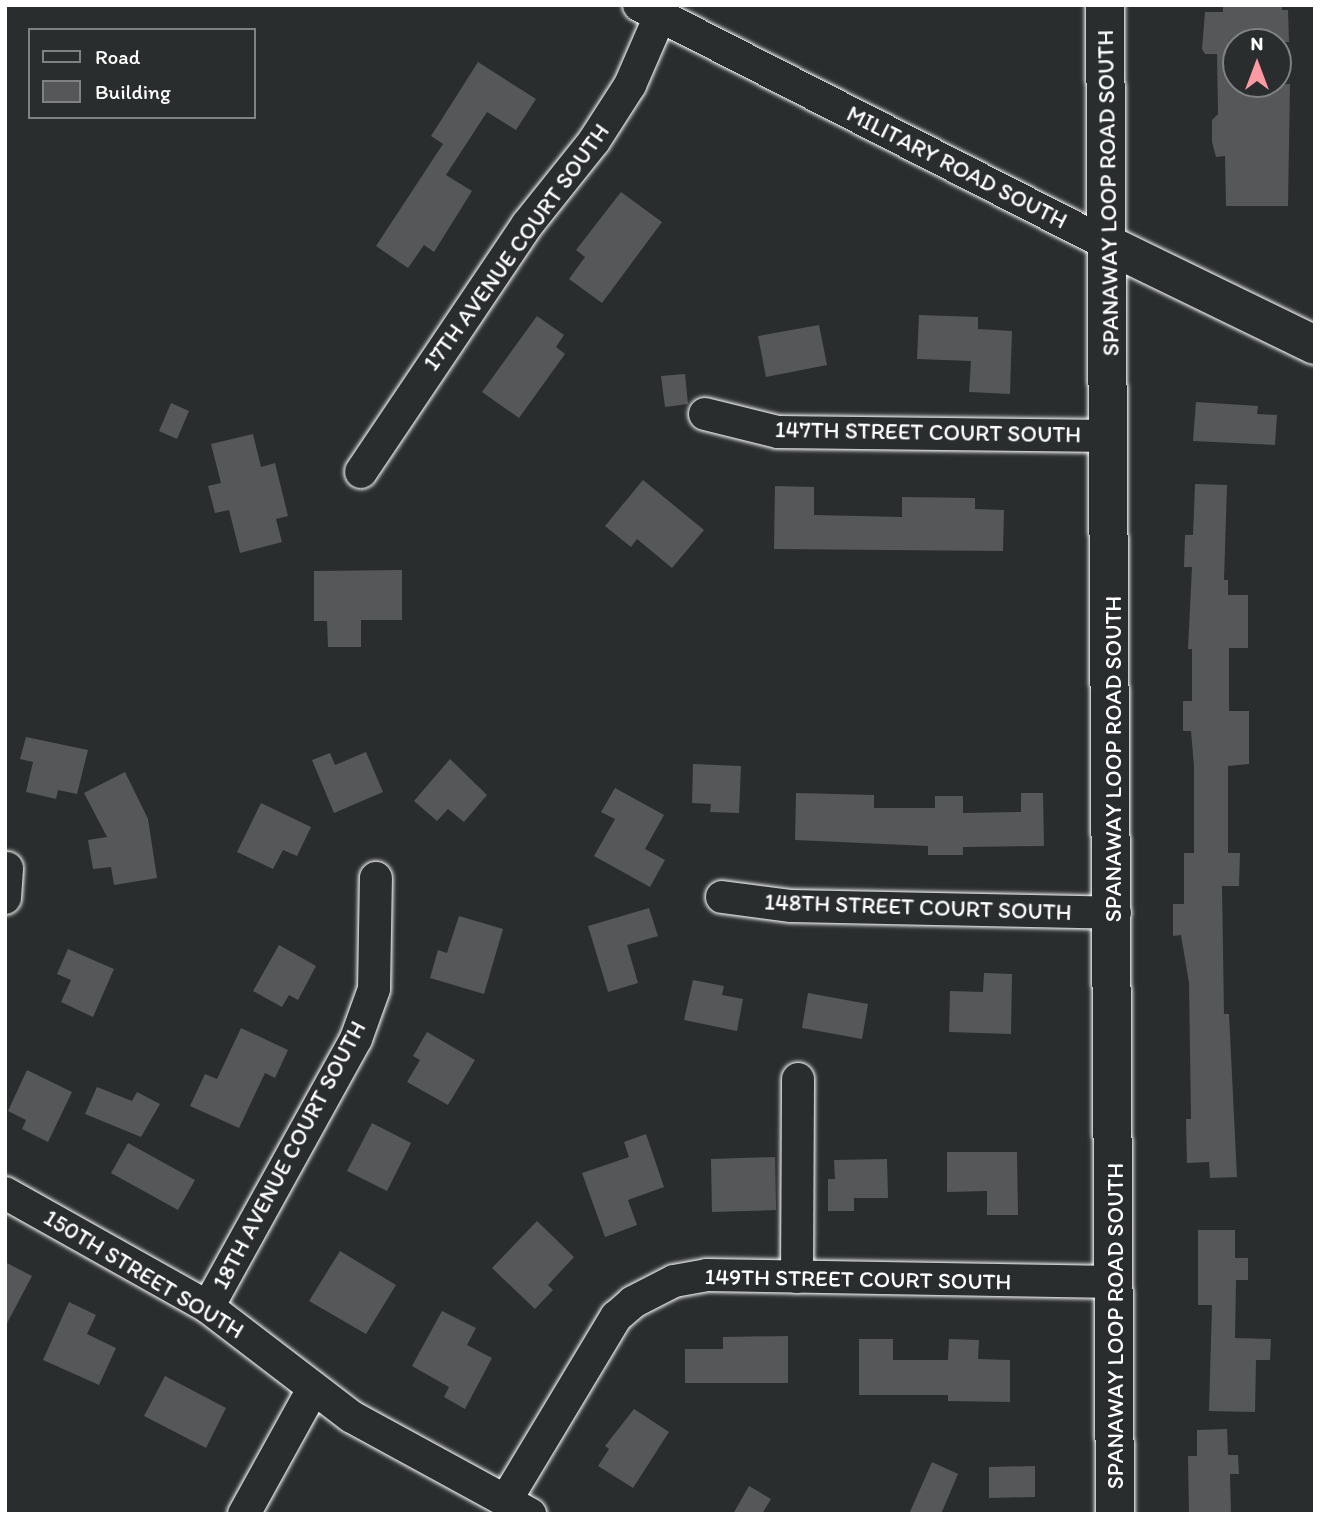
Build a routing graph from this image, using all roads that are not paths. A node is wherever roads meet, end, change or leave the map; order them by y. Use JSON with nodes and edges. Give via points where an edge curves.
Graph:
{"nodes":[{"id":1,"x":1105,"y":5,"type":"edge"},
{"id":2,"x":649,"y":10,"type":"edge"},
{"id":3,"x":1109,"y":245,"type":"junction"},
{"id":4,"x":1315,"y":345,"type":"edge"},
{"id":5,"x":705,"y":414,"type":"dead end"},
{"id":6,"x":1111,"y":436,"type":"junction"},
{"id":7,"x":361,"y":472,"type":"dead end"},
{"id":8,"x":376,"y":878,"type":"dead end"},
{"id":9,"x":722,"y":897,"type":"dead end"},
{"id":10,"x":1115,"y":914,"type":"junction"},
{"id":11,"x":799,"y":1079,"type":"dead end"},
{"id":12,"x":5,"y":1192,"type":"edge"},
{"id":13,"x":797,"y":1277,"type":"junction"},
{"id":14,"x":1115,"y":1282,"type":"junction"},
{"id":15,"x":208,"y":1307,"type":"junction"},
{"id":16,"x":313,"y":1389,"type":"junction"},
{"id":17,"x":518,"y":1507,"type":"edge"},
{"id":18,"x":244,"y":1514,"type":"edge"},
{"id":19,"x":1115,"y":1514,"type":"edge"}],
"edges":[{"from":1,"to":3,"type":"main road","name":"SPANAWAY LOOP ROAD SOUTH"},
{"from":2,"to":3,"type":"street","name":"MILITARY ROAD SOUTH"},
{"from":2,"to":7,"type":"street","name":"17TH AVENUE COURT SOUTH","via":[[630,85],[594,141],[527,225]]},
{"from":3,"to":4,"type":"main road","name":"MILITARY ROAD SOUTH"},
{"from":3,"to":6,"type":"main road","name":"SPANAWAY LOOP ROAD SOUTH"},
{"from":5,"to":6,"type":"street","name":"147TH STREET COURT SOUTH","via":[[778,432]]},
{"from":6,"to":10,"type":"main road","name":"SPANAWAY LOOP ROAD SOUTH"},
{"from":8,"to":15,"type":"street","name":"18TH AVENUE COURT SOUTH","via":[[374,989],[356,1039]]},
{"from":9,"to":10,"type":"street","name":"148TH STREET COURT SOUTH","via":[[791,906]]},
{"from":10,"to":14,"type":"main road","name":"SPANAWAY LOOP ROAD SOUTH"},
{"from":11,"to":13,"type":"street"},
{"from":12,"to":15,"type":"street","name":"150TH STREET SOUTH"},
{"from":13,"to":14,"type":"street","name":"149TH STREET COURT SOUTH"},
{"from":13,"to":17,"type":"street","name":"149TH STREET COURT SOUTH","via":[[691,1277],[633,1302],[590,1356]]},
{"from":14,"to":19,"type":"main road","name":"SPANAWAY LOOP ROAD SOUTH"},
{"from":15,"to":16,"type":"street","name":"150TH STREET SOUTH"},
{"from":16,"to":17,"type":"street","name":"150TH STREET SOUTH","via":[[352,1417]]},
{"from":16,"to":18,"type":"street"}]}
